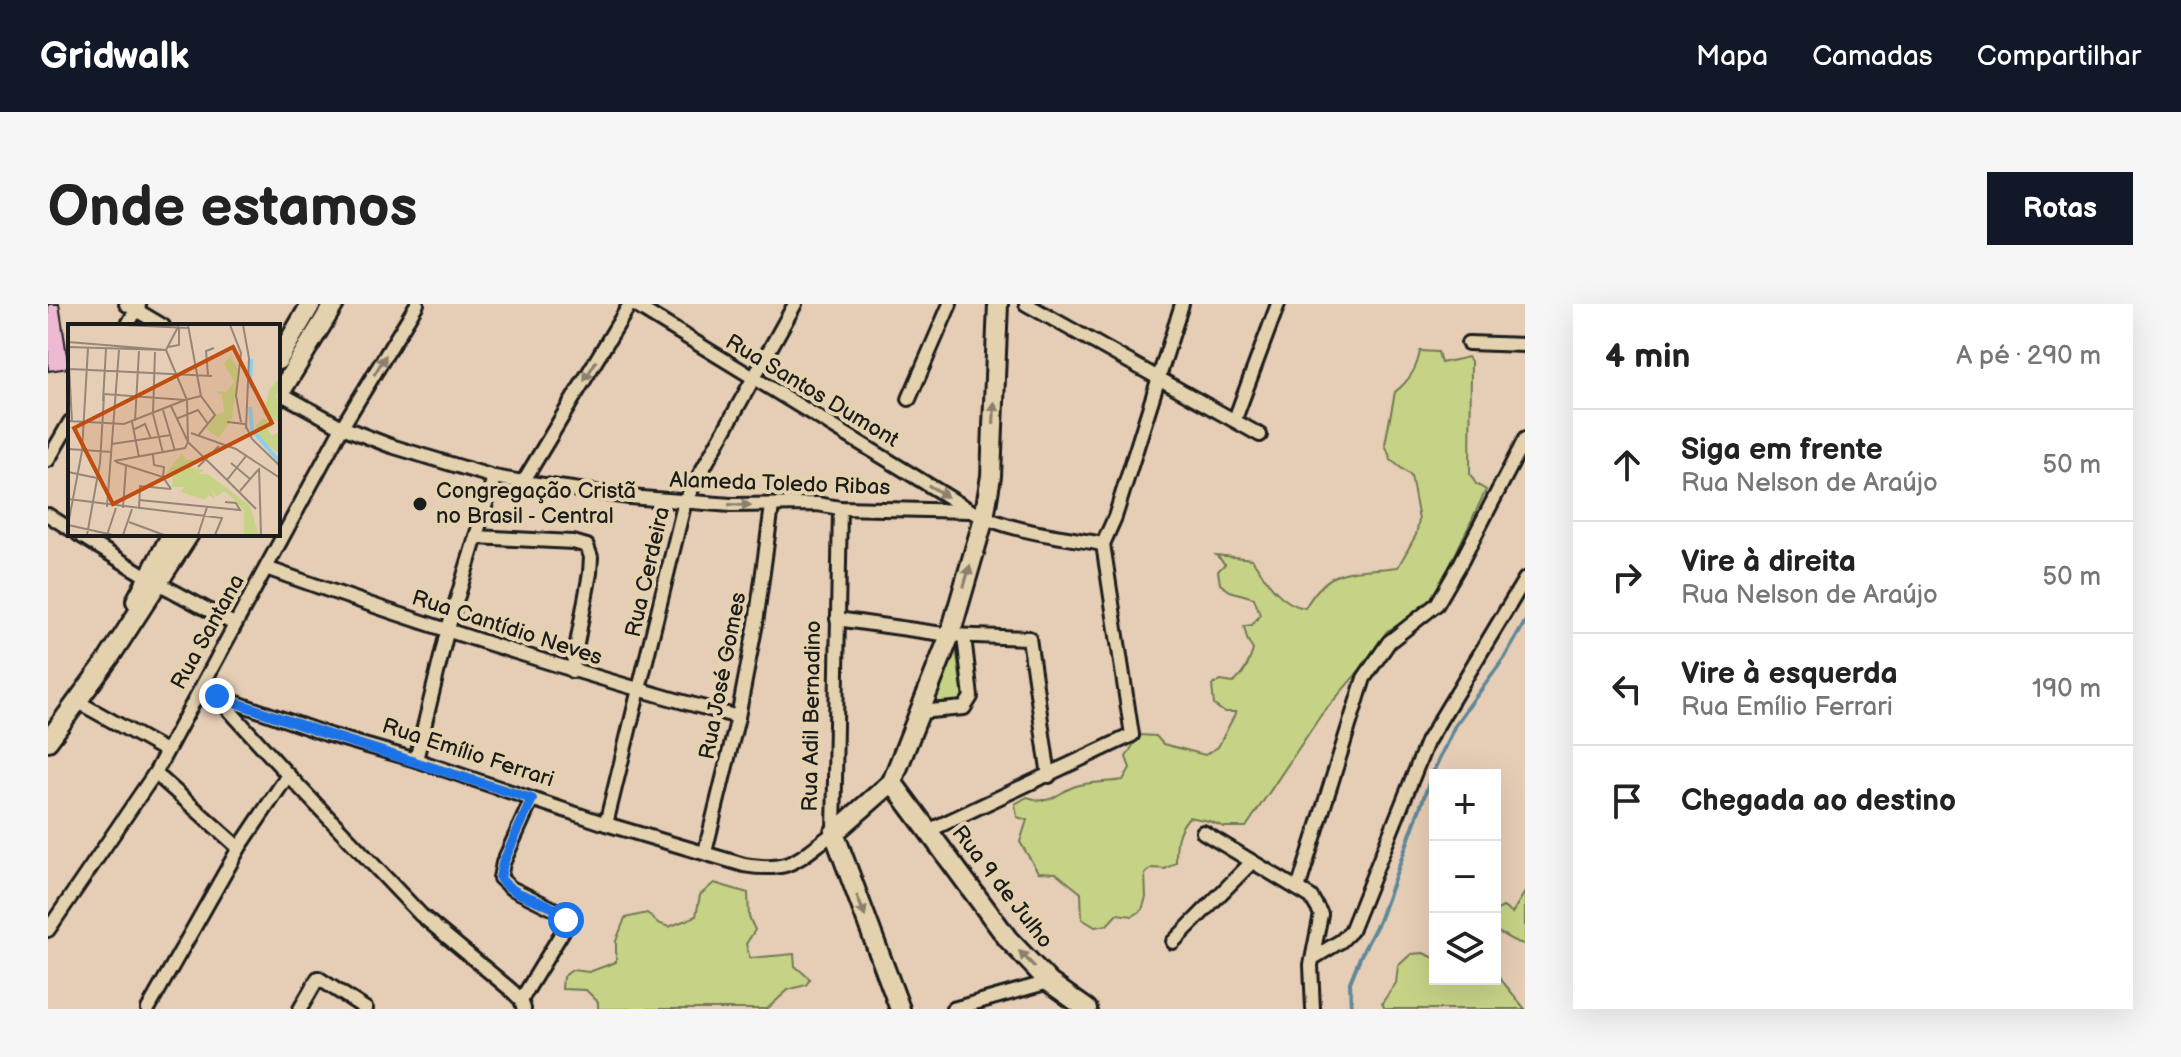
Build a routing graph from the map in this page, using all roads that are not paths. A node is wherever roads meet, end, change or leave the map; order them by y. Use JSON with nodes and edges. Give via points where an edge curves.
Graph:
{"nodes":[{"id":1,"x":311,"y":304,"type":"edge"},
{"id":2,"x":334,"y":304,"type":"edge"},
{"id":3,"x":417,"y":304,"type":"edge"},
{"id":4,"x":631,"y":304,"type":"edge"},
{"id":5,"x":795,"y":304,"type":"edge"},
{"id":6,"x":950,"y":304,"type":"edge"},
{"id":7,"x":998,"y":304,"type":"edge"},
{"id":8,"x":1026,"y":304,"type":"edge"},
{"id":9,"x":1182,"y":304,"type":"edge"},
{"id":10,"x":1278,"y":304,"type":"edge"},
{"id":11,"x":134,"y":306,"type":"edge"},
{"id":12,"x":160,"y":324,"type":"edge"},
{"id":13,"x":1468,"y":343,"type":"dead end"},
{"id":14,"x":1525,"y":345,"type":"edge"},
{"id":15,"x":280,"y":357,"type":"edge"},
{"id":16,"x":1159,"y":378,"type":"junction"},
{"id":17,"x":755,"y":379,"type":"junction"},
{"id":18,"x":280,"y":392,"type":"edge"},
{"id":19,"x":280,"y":395,"type":"edge"},
{"id":20,"x":909,"y":399,"type":"dead end"},
{"id":21,"x":1235,"y":419,"type":"junction"},
{"id":22,"x":68,"y":425,"type":"edge"},
{"id":23,"x":342,"y":427,"type":"junction"},
{"id":24,"x":1260,"y":435,"type":"dead end"},
{"id":25,"x":1525,"y":439,"type":"edge"},
{"id":26,"x":48,"y":460,"type":"edge"},
{"id":27,"x":494,"y":477,"type":"junction"},
{"id":28,"x":523,"y":482,"type":"junction"},
{"id":29,"x":685,"y":501,"type":"junction"},
{"id":30,"x":772,"y":506,"type":"junction"},
{"id":31,"x":840,"y":508,"type":"junction"},
{"id":32,"x":48,"y":515,"type":"edge"},
{"id":33,"x":978,"y":515,"type":"junction"},
{"id":34,"x":68,"y":528,"type":"edge"},
{"id":35,"x":81,"y":536,"type":"edge"},
{"id":36,"x":171,"y":536,"type":"edge"},
{"id":37,"x":187,"y":536,"type":"edge"},
{"id":38,"x":476,"y":537,"type":"junction"},
{"id":39,"x":1103,"y":544,"type":"junction"},
{"id":40,"x":266,"y":568,"type":"junction"},
{"id":41,"x":1525,"y":579,"type":"edge"},
{"id":42,"x":153,"y":580,"type":"junction"},
{"id":43,"x":837,"y":619,"type":"junction"},
{"id":44,"x":234,"y":624,"type":"junction"},
{"id":45,"x":447,"y":632,"type":"junction"},
{"id":46,"x":957,"y":635,"type":"junction"},
{"id":47,"x":572,"y":671,"type":"junction"},
{"id":48,"x":201,"y":688,"type":"junction"},
{"id":49,"x":641,"y":690,"type":"junction"},
{"id":50,"x":217,"y":696,"type":"junction"},
{"id":51,"x":78,"y":702,"type":"junction"},
{"id":52,"x":919,"y":712,"type":"junction"},
{"id":53,"x":738,"y":717,"type":"junction"},
{"id":54,"x":48,"y":741,"type":"edge"},
{"id":55,"x":166,"y":751,"type":"junction"},
{"id":56,"x":416,"y":760,"type":"junction"},
{"id":57,"x":155,"y":773,"type":"junction"},
{"id":58,"x":288,"y":775,"type":"junction"},
{"id":59,"x":1049,"y":776,"type":"junction"},
{"id":60,"x":892,"y":782,"type":"junction"},
{"id":61,"x":532,"y":799,"type":"junction"},
{"id":62,"x":606,"y":824,"type":"junction"},
{"id":63,"x":928,"y":831,"type":"junction"},
{"id":64,"x":1203,"y":832,"type":"dead end"},
{"id":65,"x":834,"y":833,"type":"junction"},
{"id":66,"x":239,"y":848,"type":"junction"},
{"id":67,"x":705,"y":852,"type":"junction"},
{"id":68,"x":1252,"y":862,"type":"junction"},
{"id":69,"x":1298,"y":889,"type":"junction"},
{"id":70,"x":48,"y":930,"type":"edge"},
{"id":71,"x":1173,"y":942,"type":"dead end"},
{"id":72,"x":1313,"y":958,"type":"junction"},
{"id":73,"x":1049,"y":982,"type":"junction"},
{"id":74,"x":522,"y":1005,"type":"edge"},
{"id":75,"x":148,"y":1009,"type":"edge"},
{"id":76,"x":300,"y":1009,"type":"edge"},
{"id":77,"x":366,"y":1009,"type":"edge"},
{"id":78,"x":900,"y":1009,"type":"edge"},
{"id":79,"x":953,"y":1009,"type":"edge"},
{"id":80,"x":1087,"y":1009,"type":"edge"},
{"id":81,"x":1313,"y":1009,"type":"edge"}],
"edges":[{"from":1,"to":15,"type":"main road"},
{"from":2,"to":18,"type":"main road"},
{"from":23,"to":3,"type":"street","name":"Rua Santana","one_way":true},
{"from":4,"to":17,"type":"street","name":"Rua Santos Dumont"},
{"from":4,"to":28,"type":"street","one_way":true},
{"from":5,"to":17,"type":"street","name":"Rua Cerdeira"},
{"from":6,"to":20,"type":"street"},
{"from":33,"to":7,"type":"main road","one_way":true,"via":[[991,476]]},
{"from":8,"to":16,"type":"street"},
{"from":9,"to":16,"type":"street"},
{"from":10,"to":21,"type":"street"},
{"from":11,"to":12,"type":"street"},
{"from":13,"to":14,"type":"street"},
{"from":16,"to":21,"type":"street"},
{"from":16,"to":39,"type":"street"},
{"from":17,"to":29,"type":"street","name":"Rua Cerdeira"},
{"from":17,"to":33,"type":"street","name":"Rua Santos Dumont","one_way":true},
{"from":19,"to":23,"type":"street","name":"Alameda Toledo Ribas"},
{"from":21,"to":24,"type":"street"},
{"from":22,"to":26,"type":"street"},
{"from":23,"to":27,"type":"street","name":"Alameda Toledo Ribas"},
{"from":23,"to":40,"type":"street","name":"Rua Santana"},
{"from":25,"to":69,"type":"street","via":[[1437,604],[1389,642],[1364,678]]},
{"from":27,"to":28,"type":"street","name":"Alameda Toledo Ribas"},
{"from":27,"to":38,"type":"street"},
{"from":28,"to":29,"type":"street","name":"Alameda Toledo Ribas"},
{"from":29,"to":30,"type":"street","name":"Alameda Toledo Ribas","one_way":true},
{"from":29,"to":49,"type":"street","name":"Rua Cerdeira"},
{"from":30,"to":31,"type":"street","name":"Alameda Toledo Ribas"},
{"from":30,"to":53,"type":"street","name":"Rua José Gomes"},
{"from":31,"to":33,"type":"street","name":"Alameda Toledo Ribas"},
{"from":31,"to":43,"type":"street","name":"Rua Adil Bernadino"},
{"from":32,"to":34,"type":"street"},
{"from":33,"to":39,"type":"street","name":"Alameda Toledo Ribas"},
{"from":46,"to":33,"type":"main road","one_way":true},
{"from":35,"to":42,"type":"street"},
{"from":36,"to":42,"type":"main road"},
{"from":37,"to":42,"type":"main road"},
{"from":38,"to":45,"type":"street"},
{"from":38,"to":47,"type":"street","via":[[587,546],[590,573]]},
{"from":39,"to":59,"type":"street","via":[[1132,735]]},
{"from":40,"to":44,"type":"street","name":"Rua Santana"},
{"from":40,"to":45,"type":"street","name":"Rua Cantídio Neves"},
{"from":41,"to":72,"type":"street","via":[[1434,727],[1351,931]]},
{"from":42,"to":44,"type":"street"},
{"from":42,"to":51,"type":"main road"},
{"from":43,"to":46,"type":"street"},
{"from":43,"to":65,"type":"street","name":"Rua Adil Bernadino"},
{"from":44,"to":48,"type":"street","name":"Rua Santana"},
{"from":45,"to":47,"type":"street","name":"Rua Cantídio Neves"},
{"from":45,"to":56,"type":"street"},
{"from":46,"to":52,"type":"main road"},
{"from":46,"to":52,"type":"street","via":[[971,697],[964,708]]},
{"from":46,"to":59,"type":"street","via":[[1029,638]]},
{"from":47,"to":49,"type":"street","name":"Rua Cantídio Neves"},
{"from":48,"to":50,"type":"street"},
{"from":48,"to":55,"type":"street","name":"Rua Santana"},
{"from":49,"to":53,"type":"street","name":"Rua Cantídio Neves"},
{"from":49,"to":62,"type":"street","name":"Rua Cerdeira"},
{"from":50,"to":56,"type":"street","name":"Rua Emílio Ferrari"},
{"from":50,"to":58,"type":"street"},
{"from":51,"to":54,"type":"main road"},
{"from":51,"to":55,"type":"street"},
{"from":52,"to":60,"type":"main road"},
{"from":53,"to":67,"type":"street","name":"Rua José Gomes"},
{"from":55,"to":57,"type":"street","name":"Rua Santana"},
{"from":56,"to":61,"type":"street","name":"Rua Emílio Ferrari"},
{"from":57,"to":66,"type":"street"},
{"from":57,"to":70,"type":"street","name":"Rua Santana"},
{"from":58,"to":66,"type":"street"},
{"from":58,"to":74,"type":"street","via":[[421,915]]},
{"from":59,"to":63,"type":"street"},
{"from":60,"to":63,"type":"main road","name":"Rua 9 de Julho"},
{"from":60,"to":65,"type":"main road"},
{"from":61,"to":62,"type":"street","name":"Rua Emílio Ferrari"},
{"from":61,"to":74,"type":"street","via":[[500,878],[564,915],[566,926]]},
{"from":62,"to":67,"type":"street","name":"Rua Emílio Ferrari"},
{"from":73,"to":63,"type":"main road","name":"Rua 9 de Julho","one_way":true,"via":[[1008,939]]},
{"from":64,"to":68,"type":"street"},
{"from":65,"to":67,"type":"street","name":"Rua Emílio Ferrari","via":[[779,868],[744,865]]},
{"from":65,"to":78,"type":"main road","name":"Rua Adil Bernadino","one_way":true},
{"from":66,"to":75,"type":"street"},
{"from":68,"to":69,"type":"street"},
{"from":68,"to":71,"type":"street"},
{"from":69,"to":72,"type":"street","via":[[1311,897],[1321,914]]},
{"from":72,"to":81,"type":"street"},
{"from":73,"to":79,"type":"street"},
{"from":73,"to":80,"type":"main road","name":"Rua 9 de Julho"},
{"from":76,"to":77,"type":"street","via":[[318,978]]}]}
